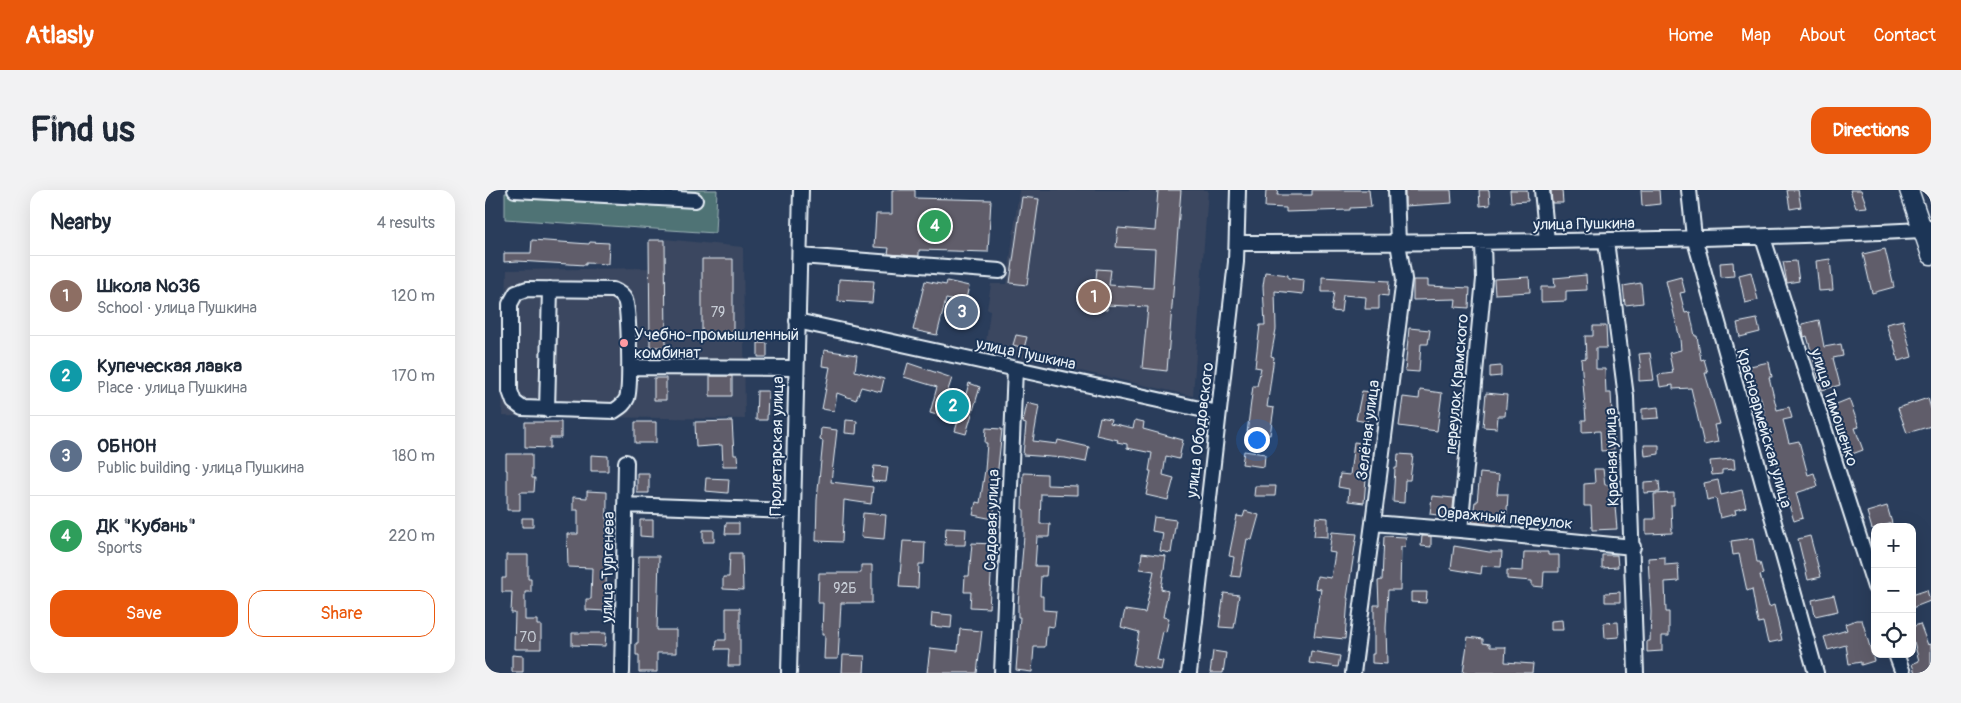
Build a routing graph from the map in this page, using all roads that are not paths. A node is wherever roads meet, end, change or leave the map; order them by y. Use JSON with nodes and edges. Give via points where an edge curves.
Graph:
{"nodes":[{"id":1,"x":515,"y":190,"type":"edge"},
{"id":2,"x":801,"y":190,"type":"edge"},
{"id":3,"x":1238,"y":190,"type":"edge"},
{"id":4,"x":1396,"y":190,"type":"edge"},
{"id":5,"x":1542,"y":190,"type":"edge"},
{"id":6,"x":1689,"y":190,"type":"edge"},
{"id":7,"x":1909,"y":190,"type":"edge"},
{"id":8,"x":695,"y":200,"type":"dead end"},
{"id":9,"x":1927,"y":229,"type":"edge"},
{"id":10,"x":1694,"y":237,"type":"junction"},
{"id":11,"x":1763,"y":238,"type":"junction"},
{"id":12,"x":1547,"y":241,"type":"junction"},
{"id":13,"x":1606,"y":241,"type":"junction"},
{"id":14,"x":1483,"y":242,"type":"junction"},
{"id":15,"x":1237,"y":243,"type":"junction"},
{"id":16,"x":1398,"y":243,"type":"junction"},
{"id":17,"x":1931,"y":255,"type":"edge"},
{"id":18,"x":800,"y":256,"type":"junction"},
{"id":19,"x":1000,"y":271,"type":"dead end"},
{"id":20,"x":551,"y":289,"type":"junction"},
{"id":21,"x":797,"y":321,"type":"junction"},
{"id":22,"x":629,"y":367,"type":"junction"},
{"id":23,"x":795,"y":368,"type":"junction"},
{"id":24,"x":1015,"y":369,"type":"junction"},
{"id":25,"x":547,"y":410,"type":"junction"},
{"id":26,"x":1218,"y":413,"type":"junction"},
{"id":27,"x":626,"y":462,"type":"dead end"},
{"id":28,"x":625,"y":505,"type":"junction"},
{"id":29,"x":792,"y":511,"type":"junction"},
{"id":30,"x":1373,"y":524,"type":"junction"},
{"id":31,"x":1460,"y":530,"type":"junction"},
{"id":32,"x":1633,"y":547,"type":"junction"},
{"id":33,"x":1871,"y":575,"type":"edge"},
{"id":34,"x":1898,"y":658,"type":"edge"},
{"id":35,"x":622,"y":673,"type":"edge"},
{"id":36,"x":789,"y":673,"type":"edge"},
{"id":37,"x":1002,"y":673,"type":"edge"},
{"id":38,"x":1189,"y":673,"type":"edge"},
{"id":39,"x":1353,"y":673,"type":"edge"},
{"id":40,"x":1636,"y":673,"type":"edge"},
{"id":41,"x":1816,"y":673,"type":"edge"},
{"id":42,"x":1903,"y":673,"type":"edge"}],
"edges":[{"from":1,"to":8,"type":"street"},
{"from":2,"to":18,"type":"street","name":"Пролетарская улица"},
{"from":3,"to":15,"type":"street","name":"улица Ободовского"},
{"from":4,"to":16,"type":"street","name":"Зелёная улица"},
{"from":5,"to":12,"type":"street"},
{"from":6,"to":10,"type":"street","name":"Красноармейская улица"},
{"from":7,"to":9,"type":"main road"},
{"from":9,"to":11,"type":"street","name":"улица Пушкина"},
{"from":9,"to":17,"type":"main road"},
{"from":10,"to":11,"type":"street","name":"улица Пушкина"},
{"from":10,"to":13,"type":"street","name":"улица Пушкина"},
{"from":10,"to":41,"type":"street","name":"Красноармейская улица"},
{"from":11,"to":33,"type":"street","name":"улица Тимошенко"},
{"from":12,"to":13,"type":"street","name":"улица Пушкина"},
{"from":12,"to":14,"type":"street","name":"улица Пушкина"},
{"from":13,"to":32,"type":"street","name":"Красная улица","via":[[1626,397]]},
{"from":14,"to":16,"type":"street","name":"улица Пушкина"},
{"from":14,"to":31,"type":"street","name":"переулок Крамского","via":[[1484,279]]},
{"from":15,"to":16,"type":"street","name":"улица Пушкина"},
{"from":15,"to":26,"type":"street","name":"улица Ободовского"},
{"from":16,"to":30,"type":"street","name":"Зелёная улица","via":[[1404,279]]},
{"from":18,"to":19,"type":"street"},
{"from":18,"to":21,"type":"street","name":"Пролетарская улица"},
{"from":20,"to":22,"type":"street","via":[[613,290],[621,294],[626,306]]},
{"from":20,"to":25,"type":"street"},
{"from":20,"to":25,"type":"street","via":[[527,289],[516,293],[510,304],[510,391],[514,402],[522,408]]},
{"from":21,"to":23,"type":"street","name":"Пролетарская улица"},
{"from":21,"to":24,"type":"street","name":"улица Пушкина"},
{"from":22,"to":23,"type":"street"},
{"from":22,"to":25,"type":"street","via":[[628,396],[623,406],[614,411]]},
{"from":23,"to":29,"type":"street","name":"Пролетарская улица"},
{"from":24,"to":26,"type":"street","name":"улица Пушкина"},
{"from":24,"to":37,"type":"street","name":"Садовая улица"},
{"from":26,"to":38,"type":"street","name":"улица Ободовского"},
{"from":27,"to":28,"type":"street","name":"улица Тургенева"},
{"from":28,"to":29,"type":"street"},
{"from":28,"to":35,"type":"street","name":"улица Тургенева"},
{"from":29,"to":36,"type":"street","name":"Пролетарская улица"},
{"from":30,"to":31,"type":"street","name":"Овражный переулок"},
{"from":30,"to":39,"type":"street","name":"Зелёная улица"},
{"from":31,"to":32,"type":"street","name":"Овражный переулок"},
{"from":32,"to":40,"type":"street","name":"Красная улица"},
{"from":34,"to":42,"type":"street"}]}
